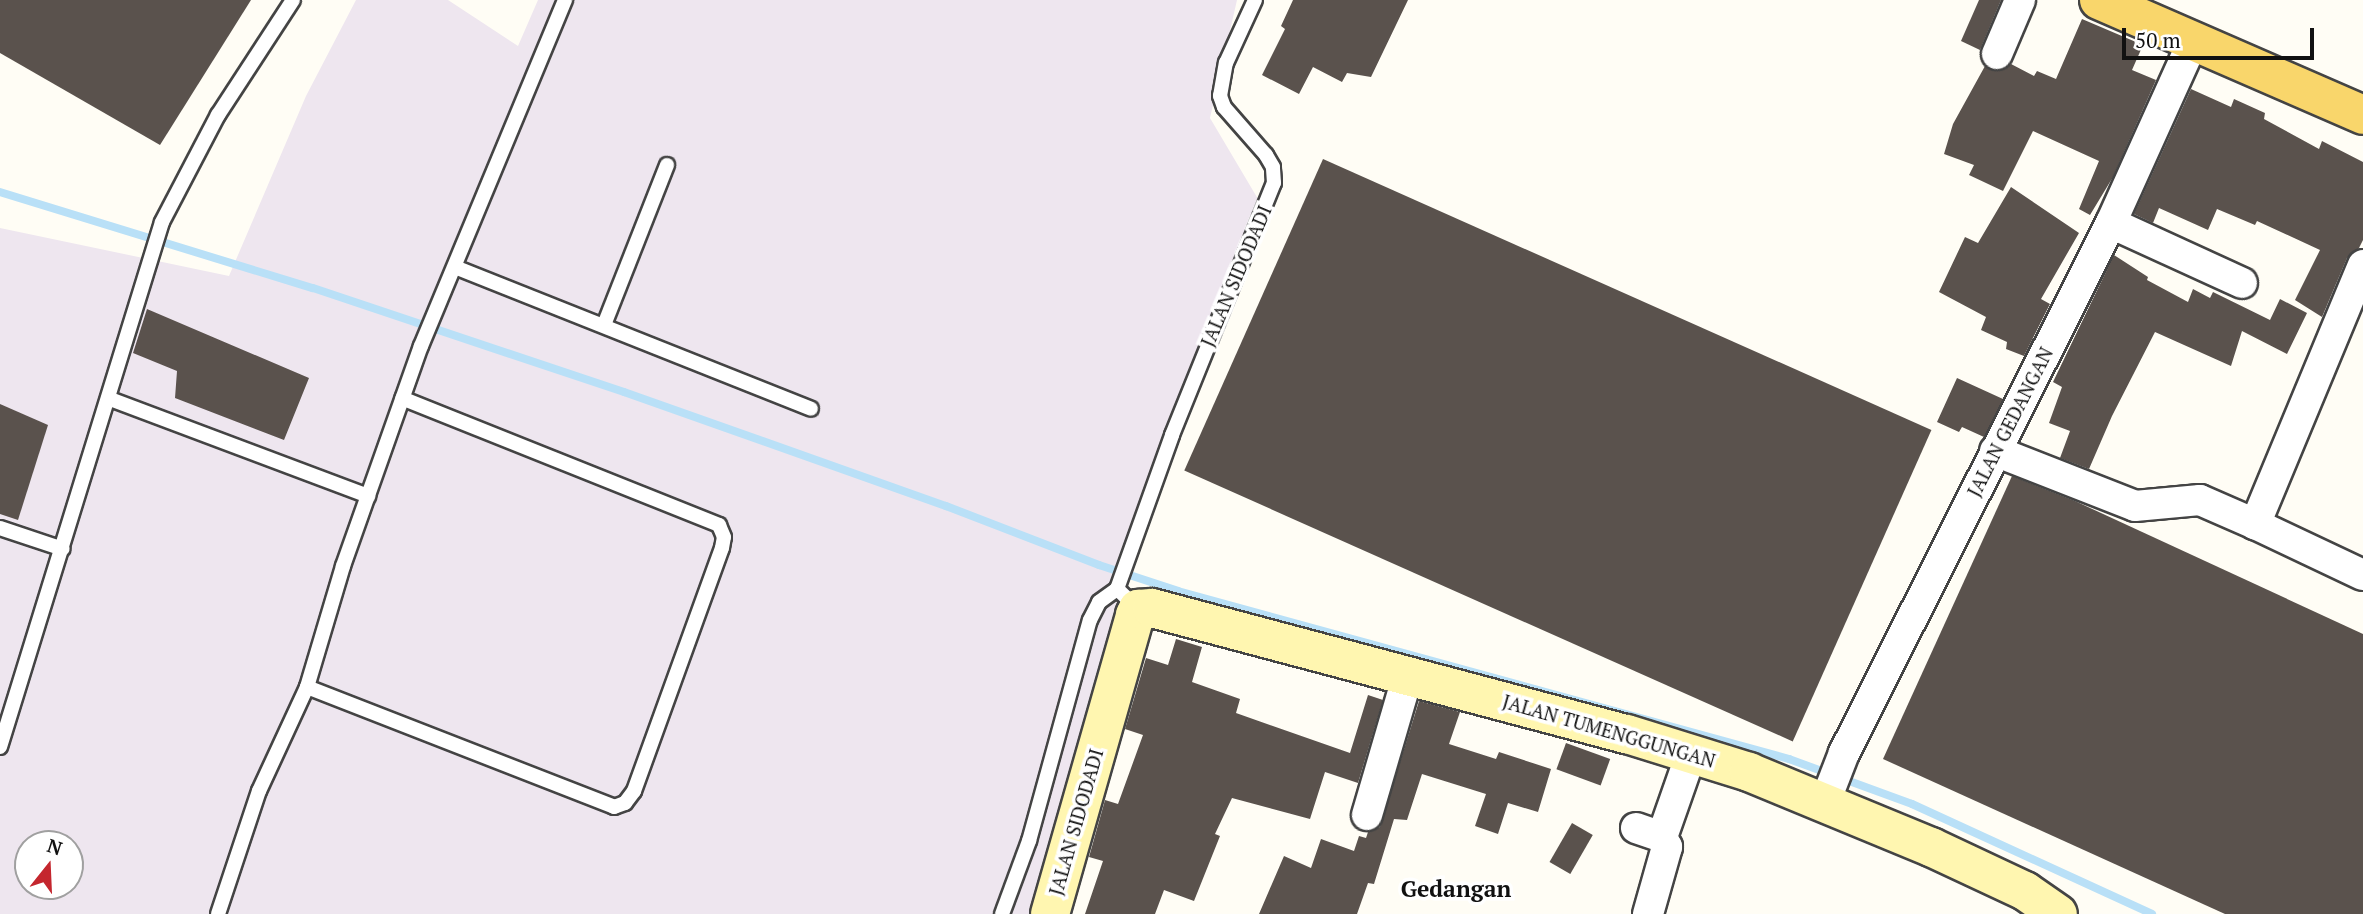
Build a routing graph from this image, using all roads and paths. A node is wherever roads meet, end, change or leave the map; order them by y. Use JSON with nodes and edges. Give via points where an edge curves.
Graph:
{"nodes":[{"id":1,"x":293,"y":0,"type":"edge"},
{"id":2,"x":565,"y":0,"type":"edge"},
{"id":3,"x":1255,"y":0,"type":"edge"},
{"id":4,"x":2020,"y":0,"type":"edge"},
{"id":5,"x":2099,"y":0,"type":"edge"},
{"id":6,"x":2193,"y":41,"type":"junction"},
{"id":7,"x":1997,"y":54,"type":"dead end"},
{"id":8,"x":2363,"y":115,"type":"edge"},
{"id":9,"x":667,"y":165,"type":"dead end"},
{"id":10,"x":2111,"y":223,"type":"junction"},
{"id":11,"x":2363,"y":265,"type":"edge"},
{"id":12,"x":455,"y":267,"type":"junction"},
{"id":13,"x":2242,"y":283,"type":"dead end"},
{"id":14,"x":604,"y":325,"type":"junction"},
{"id":15,"x":402,"y":398,"type":"junction"},
{"id":16,"x":110,"y":399,"type":"junction"},
{"id":17,"x":811,"y":409,"type":"dead end"},
{"id":18,"x":1996,"y":451,"type":"junction"},
{"id":19,"x":368,"y":496,"type":"junction"},
{"id":20,"x":2255,"y":524,"type":"junction"},
{"id":21,"x":0,"y":528,"type":"edge"},
{"id":22,"x":63,"y":549,"type":"junction"},
{"id":23,"x":2363,"y":575,"type":"edge"},
{"id":24,"x":1125,"y":593,"type":"junction"},
{"id":25,"x":1408,"y":675,"type":"junction"},
{"id":26,"x":307,"y":687,"type":"junction"},
{"id":27,"x":0,"y":747,"type":"edge"},
{"id":28,"x":1691,"y":754,"type":"junction"},
{"id":29,"x":1828,"y":796,"type":"junction"},
{"id":30,"x":1367,"y":815,"type":"dead end"},
{"id":31,"x":218,"y":914,"type":"edge"},
{"id":32,"x":1002,"y":914,"type":"edge"},
{"id":33,"x":1050,"y":914,"type":"edge"},
{"id":34,"x":1648,"y":914,"type":"edge"},
{"id":35,"x":2058,"y":914,"type":"edge"}],
"edges":[{"from":1,"to":16,"type":"lane","via":[[218,115],[162,222]]},
{"from":2,"to":12,"type":"lane"},
{"from":3,"to":24,"type":"lane","name":"JALAN SIDODADI","via":[[1226,62],[1220,96],[1224,107],[1266,155],[1274,183],[1171,435],[1126,564]]},
{"from":4,"to":7,"type":"street"},
{"from":5,"to":6,"type":"main road"},
{"from":6,"to":8,"type":"main road"},
{"from":6,"to":10,"type":"street","name":"JALAN GEDANGAN"},
{"from":9,"to":14,"type":"lane"},
{"from":10,"to":13,"type":"street"},
{"from":10,"to":18,"type":"street","name":"JALAN GEDANGAN"},
{"from":11,"to":20,"type":"street"},
{"from":12,"to":14,"type":"lane"},
{"from":12,"to":15,"type":"lane"},
{"from":14,"to":17,"type":"lane"},
{"from":15,"to":19,"type":"lane"},
{"from":15,"to":26,"type":"lane","via":[[719,525],[722,548],[634,792],[614,807]]},
{"from":16,"to":19,"type":"lane"},
{"from":16,"to":22,"type":"lane"},
{"from":18,"to":20,"type":"street","via":[[2135,506],[2200,500]]},
{"from":18,"to":29,"type":"street","name":"JALAN GEDANGAN","via":[[1843,753]]},
{"from":19,"to":26,"type":"lane"},
{"from":20,"to":23,"type":"street"},
{"from":21,"to":22,"type":"lane"},
{"from":22,"to":27,"type":"lane"},
{"from":24,"to":25,"type":"street","name":"JALAN TUMENGGUNGAN","via":[[1152,608]]},
{"from":24,"to":32,"type":"lane","via":[[1099,602],[1090,620],[1029,841]]},
{"from":24,"to":33,"type":"street","name":"JALAN SIDODADI"},
{"from":25,"to":28,"type":"street","name":"JALAN TUMENGGUNGAN"},
{"from":25,"to":30,"type":"street"},
{"from":26,"to":31,"type":"lane","via":[[259,790]]},
{"from":28,"to":29,"type":"street","name":"JALAN TUMENGGUNGAN"},
{"from":28,"to":34,"type":"street","via":[[1649,832],[1667,847]]},
{"from":29,"to":35,"type":"street","name":"JALAN TUMENGGUNGAN","via":[[2025,891]]}]}
